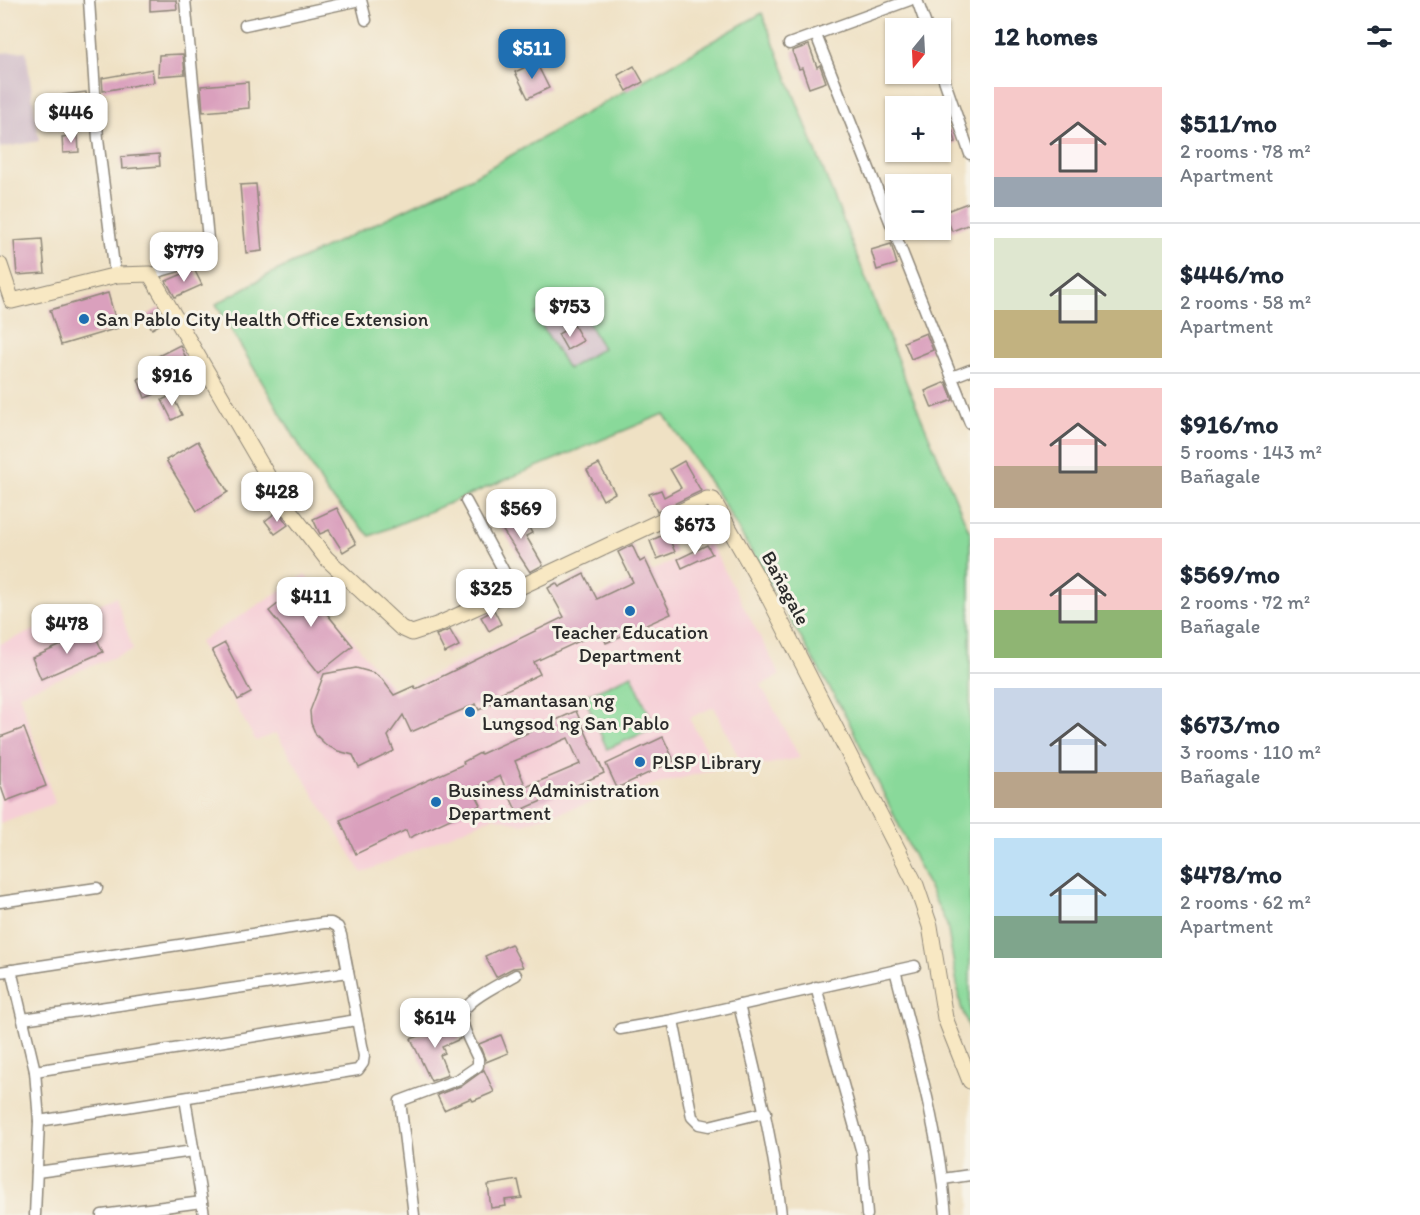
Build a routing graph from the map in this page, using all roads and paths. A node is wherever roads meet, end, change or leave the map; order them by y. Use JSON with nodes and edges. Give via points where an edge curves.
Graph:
{"nodes":[{"id":1,"x":89,"y":0,"type":"edge"},
{"id":2,"x":185,"y":0,"type":"edge"},
{"id":3,"x":361,"y":0,"type":"edge"},
{"id":4,"x":910,"y":0,"type":"edge"},
{"id":5,"x":917,"y":0,"type":"edge"},
{"id":6,"x":923,"y":18,"type":"edge"},
{"id":7,"x":366,"y":20,"type":"dead end"},
{"id":8,"x":245,"y":25,"type":"dead end"},
{"id":9,"x":816,"y":35,"type":"junction"},
{"id":10,"x":789,"y":44,"type":"dead end"},
{"id":11,"x":946,"y":84,"type":"edge"},
{"id":12,"x":970,"y":154,"type":"edge"},
{"id":13,"x":0,"y":265,"type":"edge"},
{"id":14,"x":150,"y":274,"type":"junction"},
{"id":15,"x":117,"y":275,"type":"junction"},
{"id":16,"x":970,"y":370,"type":"edge"},
{"id":17,"x":952,"y":377,"type":"junction"},
{"id":18,"x":970,"y":423,"type":"edge"},
{"id":19,"x":466,"y":501,"type":"dead end"},
{"id":20,"x":514,"y":590,"type":"junction"},
{"id":21,"x":97,"y":888,"type":"dead end"},
{"id":22,"x":0,"y":902,"type":"edge"},
{"id":23,"x":915,"y":966,"type":"dead end"},
{"id":24,"x":895,"y":970,"type":"junction"},
{"id":25,"x":6,"y":971,"type":"edge"},
{"id":26,"x":348,"y":972,"type":"junction"},
{"id":27,"x":516,"y":975,"type":"dead end"},
{"id":28,"x":816,"y":987,"type":"junction"},
{"id":29,"x":739,"y":1005,"type":"junction"},
{"id":30,"x":23,"y":1019,"type":"junction"},
{"id":31,"x":357,"y":1020,"type":"junction"},
{"id":32,"x":673,"y":1020,"type":"junction"},
{"id":33,"x":620,"y":1029,"type":"dead end"},
{"id":34,"x":35,"y":1071,"type":"junction"},
{"id":35,"x":970,"y":1081,"type":"edge"},
{"id":36,"x":185,"y":1098,"type":"junction"},
{"id":37,"x":766,"y":1112,"type":"junction"},
{"id":38,"x":39,"y":1121,"type":"junction"},
{"id":39,"x":194,"y":1151,"type":"junction"},
{"id":40,"x":37,"y":1172,"type":"junction"},
{"id":41,"x":970,"y":1175,"type":"edge"},
{"id":42,"x":943,"y":1179,"type":"junction"},
{"id":43,"x":202,"y":1202,"type":"junction"},
{"id":44,"x":35,"y":1215,"type":"edge"},
{"id":45,"x":102,"y":1215,"type":"edge"},
{"id":46,"x":204,"y":1215,"type":"edge"},
{"id":47,"x":414,"y":1215,"type":"edge"},
{"id":48,"x":781,"y":1215,"type":"edge"},
{"id":49,"x":867,"y":1215,"type":"edge"},
{"id":50,"x":946,"y":1215,"type":"edge"}],
"edges":[{"from":1,"to":15,"type":"street","via":[[98,139]]},
{"from":2,"to":14,"type":"street","via":[[208,250],[196,261]]},
{"from":3,"to":7,"type":"street"},
{"from":3,"to":8,"type":"street"},
{"from":4,"to":9,"type":"street"},
{"from":5,"to":6,"type":"street"},
{"from":9,"to":10,"type":"street"},
{"from":9,"to":17,"type":"street"},
{"from":11,"to":12,"type":"street"},
{"from":13,"to":15,"type":"street","via":[[12,301]]},
{"from":14,"to":15,"type":"street"},
{"from":14,"to":20,"type":"street","name":"Bañagale","via":[[284,502],[326,558],[401,628],[412,633],[439,624]]},
{"from":16,"to":17,"type":"street"},
{"from":17,"to":18,"type":"street"},
{"from":19,"to":20,"type":"street"},
{"from":20,"to":35,"type":"street","name":"Bañagale","via":[[707,499],[713,500],[769,598],[916,885],[930,926],[945,1018]]},
{"from":21,"to":22,"type":"street"},
{"from":23,"to":24,"type":"street"},
{"from":24,"to":28,"type":"street"},
{"from":24,"to":42,"type":"street","via":[[929,1101]]},
{"from":25,"to":26,"type":"street","via":[[324,922],[338,927]]},
{"from":25,"to":30,"type":"street"},
{"from":26,"to":30,"type":"street"},
{"from":26,"to":31,"type":"street"},
{"from":27,"to":47,"type":"street","via":[[462,1011],[461,1019],[478,1066],[459,1079],[400,1101]]},
{"from":28,"to":29,"type":"street"},
{"from":28,"to":49,"type":"street","via":[[862,1153]]},
{"from":29,"to":32,"type":"street"},
{"from":29,"to":37,"type":"street"},
{"from":30,"to":34,"type":"street"},
{"from":31,"to":34,"type":"street"},
{"from":31,"to":36,"type":"street","via":[[364,1056],[358,1070]]},
{"from":32,"to":33,"type":"street"},
{"from":32,"to":37,"type":"street","via":[[692,1117],[699,1124],[709,1126]]},
{"from":34,"to":38,"type":"street"},
{"from":36,"to":38,"type":"street"},
{"from":36,"to":39,"type":"street"},
{"from":37,"to":48,"type":"street"},
{"from":38,"to":40,"type":"street"},
{"from":39,"to":40,"type":"street"},
{"from":39,"to":43,"type":"street"},
{"from":40,"to":44,"type":"street"},
{"from":41,"to":42,"type":"street"},
{"from":42,"to":50,"type":"street"},
{"from":43,"to":45,"type":"street"},
{"from":43,"to":46,"type":"street"}]}
